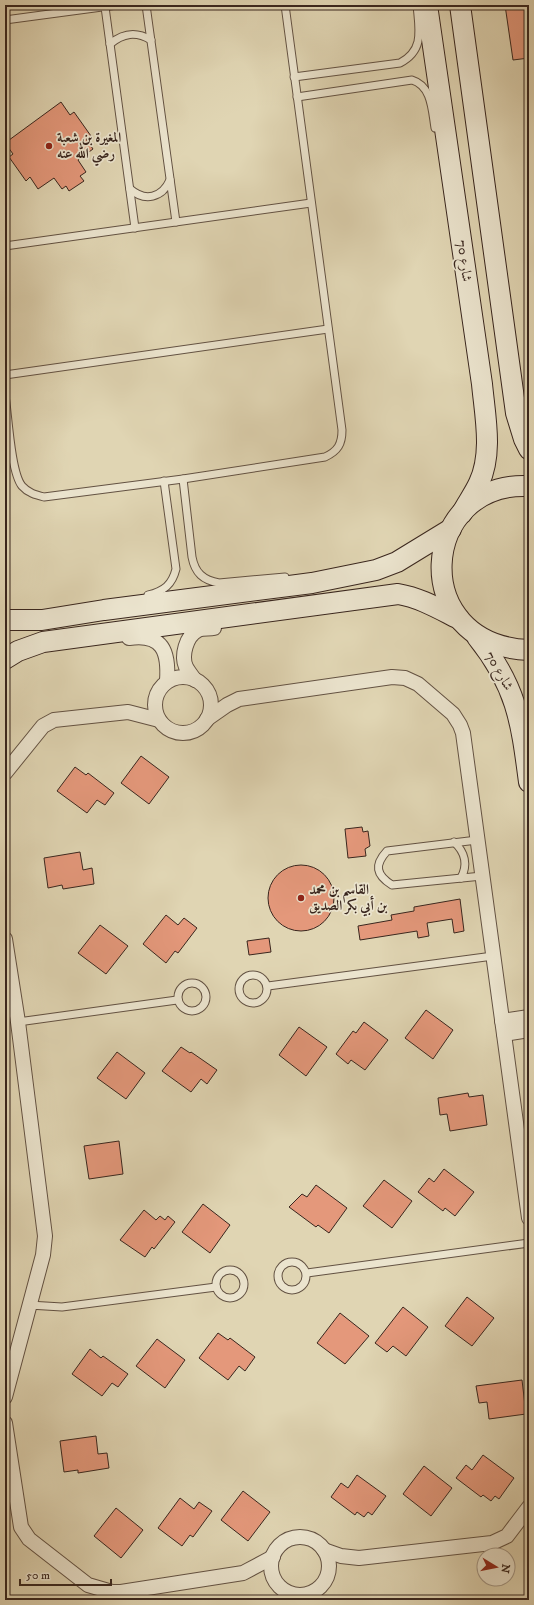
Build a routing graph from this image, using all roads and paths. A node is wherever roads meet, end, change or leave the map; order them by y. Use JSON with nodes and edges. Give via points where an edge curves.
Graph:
{"nodes":[{"id":1,"x":117,"y":5,"type":"edge"},
{"id":2,"x":146,"y":5,"type":"edge"},
{"id":3,"x":285,"y":5,"type":"edge"},
{"id":4,"x":417,"y":5,"type":"edge"},
{"id":5,"x":427,"y":5,"type":"edge"},
{"id":6,"x":460,"y":5,"type":"edge"},
{"id":7,"x":105,"y":7,"type":"junction"},
{"id":8,"x":5,"y":20,"type":"edge"},
{"id":9,"x":151,"y":40,"type":"junction"},
{"id":10,"x":110,"y":44,"type":"junction"},
{"id":11,"x":294,"y":77,"type":"junction"},
{"id":12,"x":297,"y":97,"type":"junction"},
{"id":13,"x":436,"y":134,"type":"dead end"},
{"id":14,"x":442,"y":163,"type":"dead end"},
{"id":15,"x":170,"y":180,"type":"junction"},
{"id":16,"x":453,"y":188,"type":"junction"},
{"id":17,"x":130,"y":189,"type":"junction"},
{"id":18,"x":311,"y":203,"type":"junction"},
{"id":19,"x":176,"y":222,"type":"junction"},
{"id":20,"x":136,"y":228,"type":"junction"},
{"id":21,"x":5,"y":246,"type":"edge"},
{"id":22,"x":328,"y":329,"type":"junction"},
{"id":23,"x":5,"y":375,"type":"edge"},
{"id":24,"x":5,"y":395,"type":"edge"},
{"id":25,"x":529,"y":448,"type":"edge"},
{"id":26,"x":183,"y":479,"type":"junction"},
{"id":27,"x":164,"y":482,"type":"junction"},
{"id":28,"x":529,"y":486,"type":"edge"},
{"id":29,"x":456,"y":521,"type":"junction"},
{"id":30,"x":301,"y":579,"type":"junction"},
{"id":31,"x":104,"y":610,"type":"junction"},
{"id":32,"x":254,"y":615,"type":"junction"},
{"id":33,"x":459,"y":619,"type":"junction"},
{"id":34,"x":5,"y":620,"type":"edge"},
{"id":35,"x":474,"y":634,"type":"junction"},
{"id":36,"x":80,"y":636,"type":"junction"},
{"id":37,"x":529,"y":650,"type":"edge"},
{"id":38,"x":5,"y":659,"type":"edge"},
{"id":39,"x":195,"y":680,"type":"junction"},
{"id":40,"x":168,"y":681,"type":"junction"},
{"id":41,"x":207,"y":691,"type":"junction"},
{"id":42,"x":156,"y":695,"type":"junction"},
{"id":43,"x":239,"y":700,"type":"junction"},
{"id":44,"x":128,"y":712,"type":"junction"},
{"id":45,"x":207,"y":719,"type":"junction"},
{"id":46,"x":159,"y":720,"type":"junction"},
{"id":47,"x":5,"y":773,"type":"edge"},
{"id":48,"x":529,"y":782,"type":"edge"},
{"id":49,"x":478,"y":840,"type":"junction"},
{"id":50,"x":454,"y":842,"type":"junction"},
{"id":51,"x":482,"y":876,"type":"junction"},
{"id":52,"x":461,"y":878,"type":"junction"},
{"id":53,"x":6,"y":948,"type":"edge"},
{"id":54,"x":493,"y":956,"type":"junction"},
{"id":55,"x":268,"y":986,"type":"junction"},
{"id":56,"x":177,"y":1000,"type":"junction"},
{"id":57,"x":529,"y":1017,"type":"edge"},
{"id":58,"x":18,"y":1022,"type":"junction"},
{"id":59,"x":503,"y":1027,"type":"junction"},
{"id":60,"x":529,"y":1030,"type":"edge"},
{"id":61,"x":529,"y":1218,"type":"edge"},
{"id":62,"x":529,"y":1243,"type":"edge"},
{"id":63,"x":307,"y":1273,"type":"junction"},
{"id":64,"x":216,"y":1287,"type":"junction"},
{"id":65,"x":28,"y":1305,"type":"junction"},
{"id":66,"x":5,"y":1397,"type":"edge"},
{"id":67,"x":5,"y":1423,"type":"edge"},
{"id":68,"x":529,"y":1507,"type":"edge"},
{"id":69,"x":324,"y":1550,"type":"junction"},
{"id":70,"x":273,"y":1558,"type":"junction"},
{"id":71,"x":359,"y":1558,"type":"junction"},
{"id":72,"x":243,"y":1573,"type":"junction"},
{"id":73,"x":328,"y":1575,"type":"junction"},
{"id":74,"x":286,"y":1591,"type":"edge"},
{"id":75,"x":316,"y":1595,"type":"edge"}],
"edges":[{"from":1,"to":7,"type":"lane"},
{"from":2,"to":9,"type":"lane"},
{"from":3,"to":11,"type":"lane"},
{"from":4,"to":11,"type":"lane","via":[[419,42],[409,59],[400,64]]},
{"from":5,"to":16,"type":"main road","name":"شارع 70"},
{"from":6,"to":25,"type":"main road","via":[[516,413]]},
{"from":7,"to":8,"type":"lane"},
{"from":7,"to":10,"type":"lane"},
{"from":9,"to":10,"type":"lane","via":[[130,34]]},
{"from":9,"to":15,"type":"lane"},
{"from":10,"to":17,"type":"lane"},
{"from":11,"to":12,"type":"lane"},
{"from":12,"to":13,"type":"lane","via":[[412,80],[426,88]]},
{"from":12,"to":18,"type":"lane"},
{"from":14,"to":16,"type":"lane"},
{"from":15,"to":17,"type":"lane","via":[[161,194],[153,197],[140,196]]},
{"from":15,"to":19,"type":"lane"},
{"from":16,"to":29,"type":"main road","name":"شارع 70","via":[[482,384],[487,435],[484,466],[479,483]]},
{"from":17,"to":20,"type":"lane"},
{"from":18,"to":19,"type":"lane"},
{"from":18,"to":22,"type":"lane"},
{"from":19,"to":20,"type":"lane"},
{"from":20,"to":21,"type":"lane"},
{"from":22,"to":23,"type":"lane"},
{"from":22,"to":26,"type":"lane","via":[[342,430],[342,442],[335,452],[325,457]]},
{"from":24,"to":27,"type":"lane","via":[[15,470],[17,478],[28,492],[44,497]]},
{"from":26,"to":27,"type":"lane"},
{"from":26,"to":30,"type":"lane","via":[[192,557],[194,567],[200,576],[219,583]]},
{"from":27,"to":31,"type":"lane","via":[[176,569],[173,578],[160,592],[112,605]]},
{"from":28,"to":29,"type":"main road","via":[[507,487],[494,491],[477,500]]},
{"from":29,"to":30,"type":"main road","via":[[397,562],[376,570]]},
{"from":29,"to":33,"type":"main road","name":"شارع 70","via":[[442,551],[441,575],[447,598]]},
{"from":30,"to":31,"type":"main road"},
{"from":31,"to":34,"type":"main road","via":[[42,620]]},
{"from":32,"to":33,"type":"main road","via":[[398,594],[427,603]]},
{"from":32,"to":36,"type":"main road"},
{"from":32,"to":39,"type":"street","via":[[239,624],[198,630],[193,634],[185,646],[184,660]]},
{"from":33,"to":35,"type":"main road"},
{"from":35,"to":37,"type":"main road","via":[[491,644]]},
{"from":35,"to":48,"type":"main road","name":"شارع 70","via":[[492,655],[506,679],[516,704]]},
{"from":36,"to":38,"type":"main road","via":[[43,642]]},
{"from":36,"to":40,"type":"street","via":[[100,643],[141,636],[152,640],[162,647],[166,654]]},
{"from":39,"to":40,"type":"street","via":[[181,677]]},
{"from":39,"to":41,"type":"street"},
{"from":40,"to":42,"type":"street"},
{"from":41,"to":43,"type":"street"},
{"from":41,"to":45,"type":"street","via":[[211,705]]},
{"from":42,"to":44,"type":"street"},
{"from":42,"to":46,"type":"street","via":[[155,708]]},
{"from":43,"to":45,"type":"street"},
{"from":43,"to":49,"type":"street","via":[[392,677],[405,678],[418,684],[453,714],[460,725]]},
{"from":44,"to":46,"type":"street"},
{"from":44,"to":47,"type":"street","via":[[54,720],[43,726]]},
{"from":45,"to":46,"type":"street","via":[[195,730],[179,733],[164,727]]},
{"from":49,"to":50,"type":"lane"},
{"from":49,"to":51,"type":"street"},
{"from":50,"to":52,"type":"lane","via":[[465,859]]},
{"from":50,"to":52,"type":"lane","via":[[387,851],[380,859],[378,869],[382,879],[392,884]]},
{"from":51,"to":52,"type":"lane"},
{"from":51,"to":54,"type":"street"},
{"from":53,"to":58,"type":"street"},
{"from":54,"to":55,"type":"lane"},
{"from":54,"to":59,"type":"street"},
{"from":55,"to":55,"type":"lane","via":[[258,975],[250,975],[240,984],[239,992],[242,999],[256,1004],[263,1000]]},
{"from":56,"to":56,"type":"lane","via":[[187,1011],[194,1011],[206,1002],[206,994],[203,987],[189,982],[182,986]]},
{"from":56,"to":58,"type":"lane"},
{"from":57,"to":59,"type":"street"},
{"from":58,"to":65,"type":"street","via":[[45,1236],[43,1255]]},
{"from":59,"to":60,"type":"street"},
{"from":59,"to":61,"type":"street"},
{"from":62,"to":63,"type":"lane"},
{"from":63,"to":63,"type":"lane","via":[[297,1262],[290,1262],[283,1265],[278,1272],[278,1279],[281,1286],[295,1291],[302,1287]]},
{"from":64,"to":64,"type":"lane","via":[[219,1294],[233,1298],[240,1295],[245,1281],[242,1274],[228,1270],[221,1273]]},
{"from":64,"to":65,"type":"lane","via":[[62,1307]]},
{"from":65,"to":66,"type":"street"},
{"from":67,"to":72,"type":"street","via":[[22,1527],[29,1539],[88,1585],[106,1591],[121,1592]]},
{"from":68,"to":71,"type":"street","via":[[507,1536],[497,1542]]},
{"from":69,"to":70,"type":"street","via":[[314,1540],[293,1538],[280,1545]]},
{"from":69,"to":71,"type":"street","via":[[341,1556]]},
{"from":69,"to":73,"type":"street","via":[[329,1562]]},
{"from":70,"to":72,"type":"street"},
{"from":70,"to":74,"type":"street","via":[[271,1566]]},
{"from":71,"to":73,"type":"street","via":[[342,1565]]},
{"from":72,"to":74,"type":"street","via":[[260,1576]]},
{"from":73,"to":75,"type":"street"},
{"from":74,"to":75,"type":"street","via":[[298,1595]]}]}
